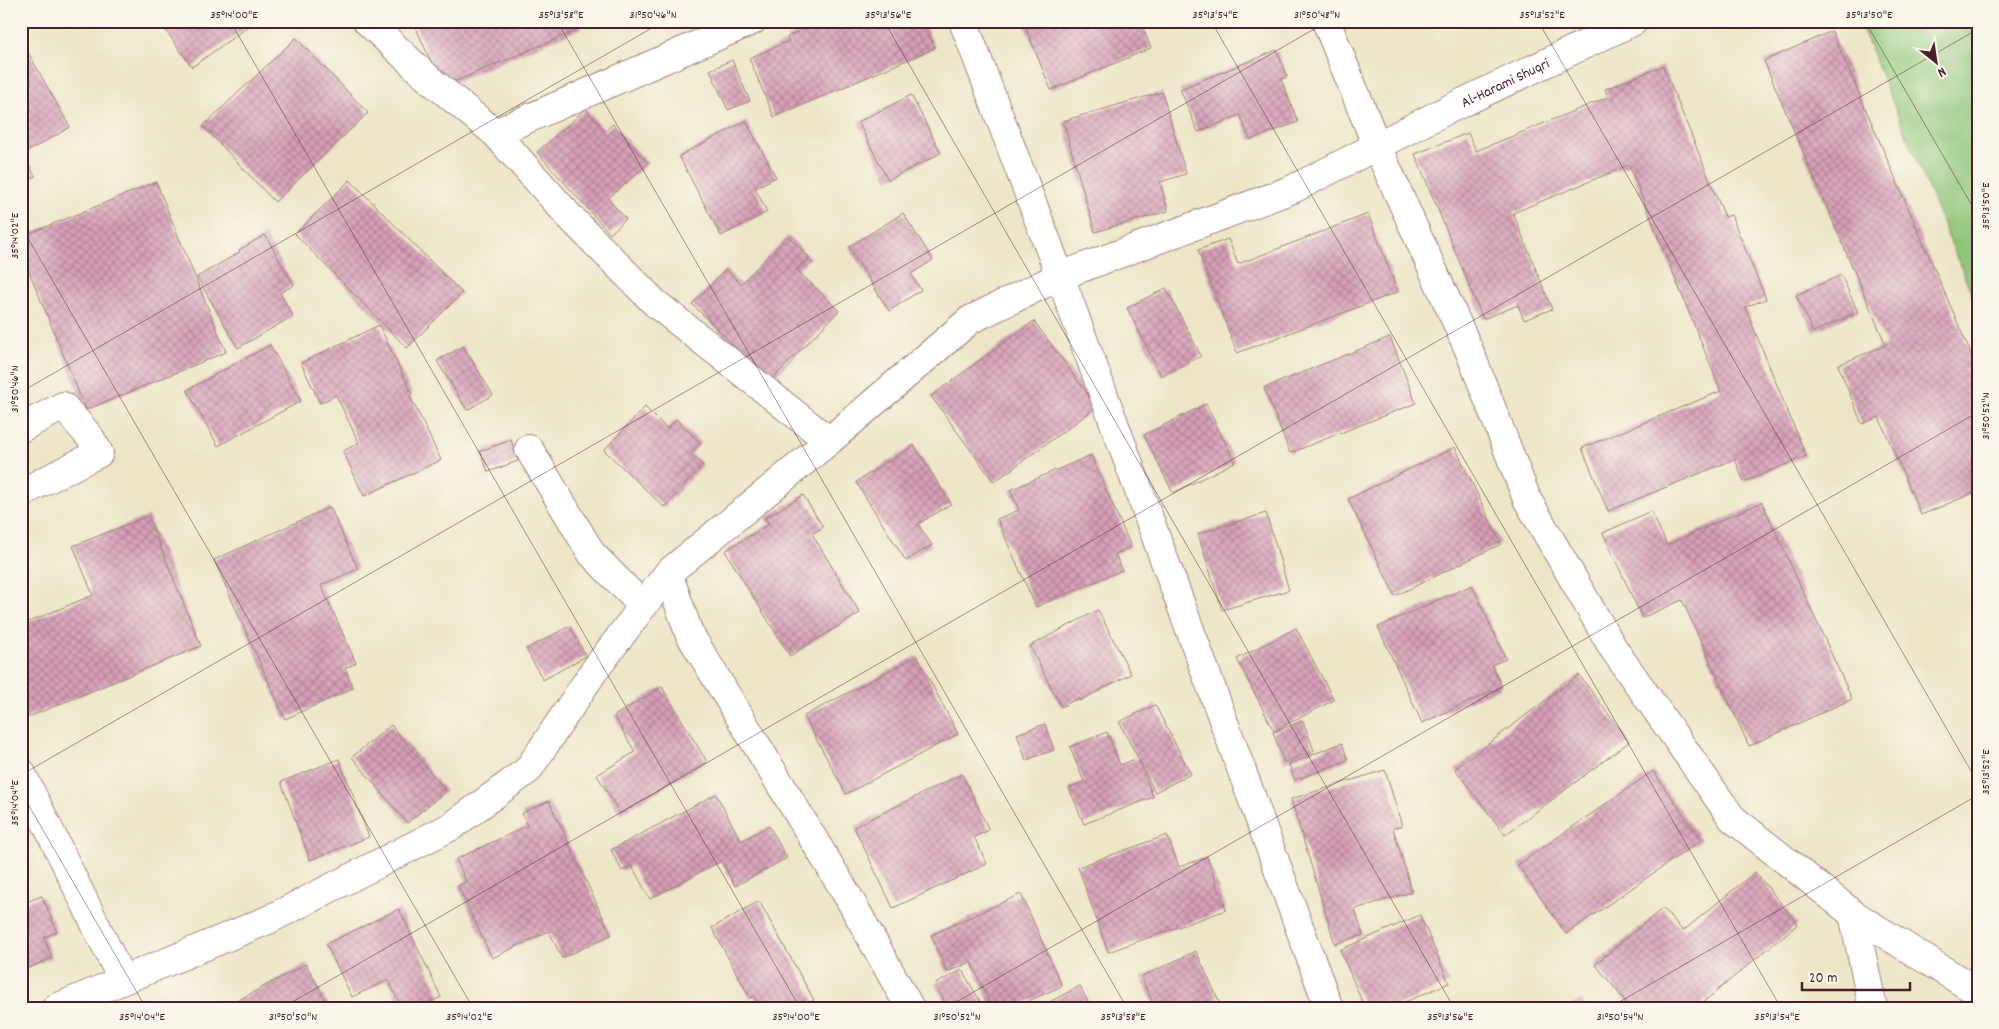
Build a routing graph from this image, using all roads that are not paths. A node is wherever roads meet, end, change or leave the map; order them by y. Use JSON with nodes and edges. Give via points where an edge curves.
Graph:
{"nodes":[{"id":1,"x":367,"y":21,"type":"edge"},
{"id":2,"x":752,"y":21,"type":"edge"},
{"id":3,"x":963,"y":21,"type":"edge"},
{"id":4,"x":1326,"y":21,"type":"edge"},
{"id":5,"x":1634,"y":21,"type":"edge"},
{"id":6,"x":495,"y":133,"type":"junction"},
{"id":7,"x":1376,"y":144,"type":"junction"},
{"id":8,"x":1060,"y":276,"type":"junction"},
{"id":9,"x":21,"y":428,"type":"edge"},
{"id":10,"x":829,"y":441,"type":"junction"},
{"id":11,"x":529,"y":449,"type":"dead end"},
{"id":12,"x":21,"y":493,"type":"edge"},
{"id":13,"x":668,"y":573,"type":"junction"},
{"id":14,"x":643,"y":606,"type":"junction"},
{"id":15,"x":21,"y":772,"type":"edge"},
{"id":16,"x":1853,"y":914,"type":"junction"},
{"id":17,"x":122,"y":979,"type":"junction"},
{"id":18,"x":1978,"y":992,"type":"edge"},
{"id":19,"x":56,"y":1008,"type":"edge"},
{"id":20,"x":910,"y":1008,"type":"edge"},
{"id":21,"x":1329,"y":1008,"type":"edge"},
{"id":22,"x":1873,"y":1008,"type":"edge"}],
"edges":[{"from":1,"to":6,"type":"street","via":[[429,79]]},
{"from":2,"to":6,"type":"street"},
{"from":3,"to":8,"type":"street"},
{"from":4,"to":7,"type":"street"},
{"from":5,"to":7,"type":"street","name":"Al-Harami Shuqri"},
{"from":6,"to":10,"type":"street","via":[[570,217],[654,303]]},
{"from":7,"to":8,"type":"street","name":"Al-Harami Shuqri","via":[[1293,189]]},
{"from":7,"to":16,"type":"street","via":[[1469,350],[1527,498],[1613,648],[1732,818]]},
{"from":8,"to":10,"type":"street","name":"Al-Harami Shuqri","via":[[970,320]]},
{"from":8,"to":21,"type":"street"},
{"from":9,"to":12,"type":"street","via":[[64,406],[90,437],[99,454]]},
{"from":10,"to":13,"type":"street","name":"Al-Harami Shuqri"},
{"from":11,"to":14,"type":"street","via":[[592,554]]},
{"from":13,"to":14,"type":"street","name":"Al-Harami Shuqri"},
{"from":13,"to":20,"type":"street","via":[[689,633],[849,898]]},
{"from":14,"to":17,"type":"street","name":"Al-Harami Shuqri","via":[[594,671],[528,770],[452,826],[268,920]]},
{"from":15,"to":17,"type":"street"},
{"from":16,"to":18,"type":"street"},
{"from":16,"to":22,"type":"street"},
{"from":17,"to":19,"type":"street","name":"Al-Harami Shuqri"}]}
